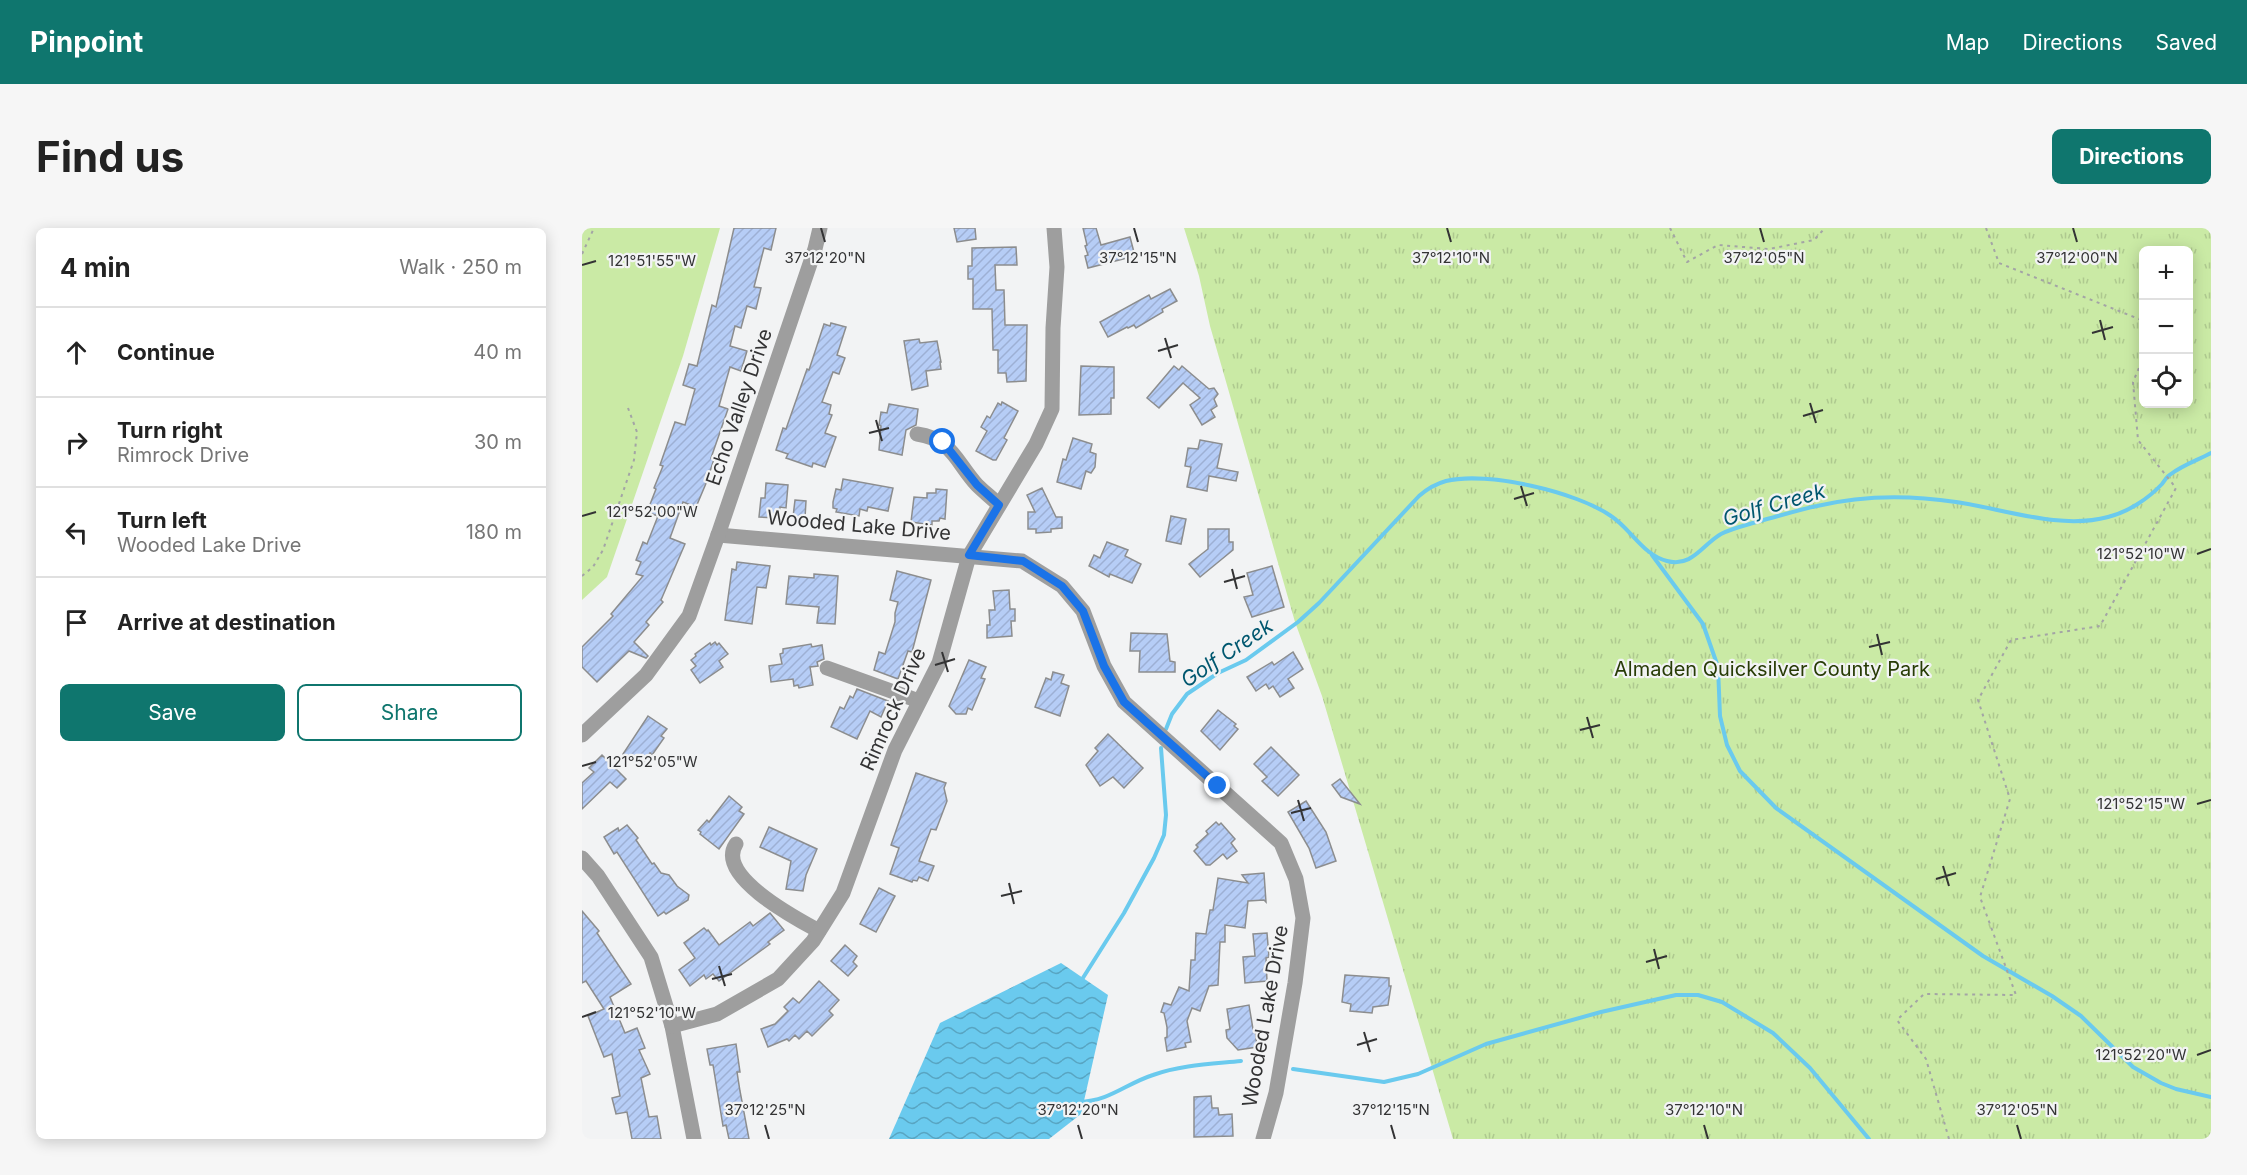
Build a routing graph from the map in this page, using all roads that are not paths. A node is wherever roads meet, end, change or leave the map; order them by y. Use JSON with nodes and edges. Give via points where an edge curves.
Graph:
{"nodes":[{"id":1,"x":820,"y":228,"type":"edge"},
{"id":2,"x":1054,"y":228,"type":"edge"},
{"id":3,"x":916,"y":434,"type":"dead end"},
{"id":4,"x":999,"y":505,"type":"junction"},
{"id":5,"x":718,"y":535,"type":"junction"},
{"id":6,"x":969,"y":555,"type":"junction"},
{"id":7,"x":827,"y":668,"type":"dead end"},
{"id":8,"x":919,"y":701,"type":"junction"},
{"id":9,"x":582,"y":735,"type":"edge"},
{"id":10,"x":736,"y":844,"type":"dead end"},
{"id":11,"x":582,"y":858,"type":"edge"},
{"id":12,"x":819,"y":931,"type":"junction"},
{"id":13,"x":672,"y":1026,"type":"junction"},
{"id":14,"x":694,"y":1139,"type":"edge"},
{"id":15,"x":1263,"y":1139,"type":"edge"}],
"edges":[{"from":1,"to":5,"type":"street","name":"Echo Valley Drive"},
{"from":2,"to":4,"type":"street","name":"Rimrock Drive","via":[[1057,267],[1052,409]]},
{"from":3,"to":4,"type":"street","via":[[943,442],[977,485]]},
{"from":4,"to":6,"type":"street","name":"Rimrock Drive"},
{"from":5,"to":6,"type":"street","name":"Wooded Lake Drive"},
{"from":5,"to":9,"type":"street","name":"Echo Valley Drive","via":[[689,616],[646,675]]},
{"from":6,"to":8,"type":"street","name":"Rimrock Drive","via":[[939,663]]},
{"from":6,"to":15,"type":"street","name":"Wooded Lake Drive","via":[[1023,561],[1062,586],[1083,611],[1104,666],[1124,702],[1281,843],[1296,879],[1303,918],[1276,1093]]},
{"from":7,"to":8,"type":"street"},
{"from":8,"to":12,"type":"street","name":"Rimrock Drive","via":[[895,750],[843,893]]},
{"from":10,"to":12,"type":"street","via":[[731,853],[735,864],[758,894]]},
{"from":11,"to":13,"type":"street","via":[[651,957]]},
{"from":12,"to":13,"type":"street","name":"Rimrock Drive","via":[[778,979],[717,1014]]},
{"from":13,"to":14,"type":"street"}]}
